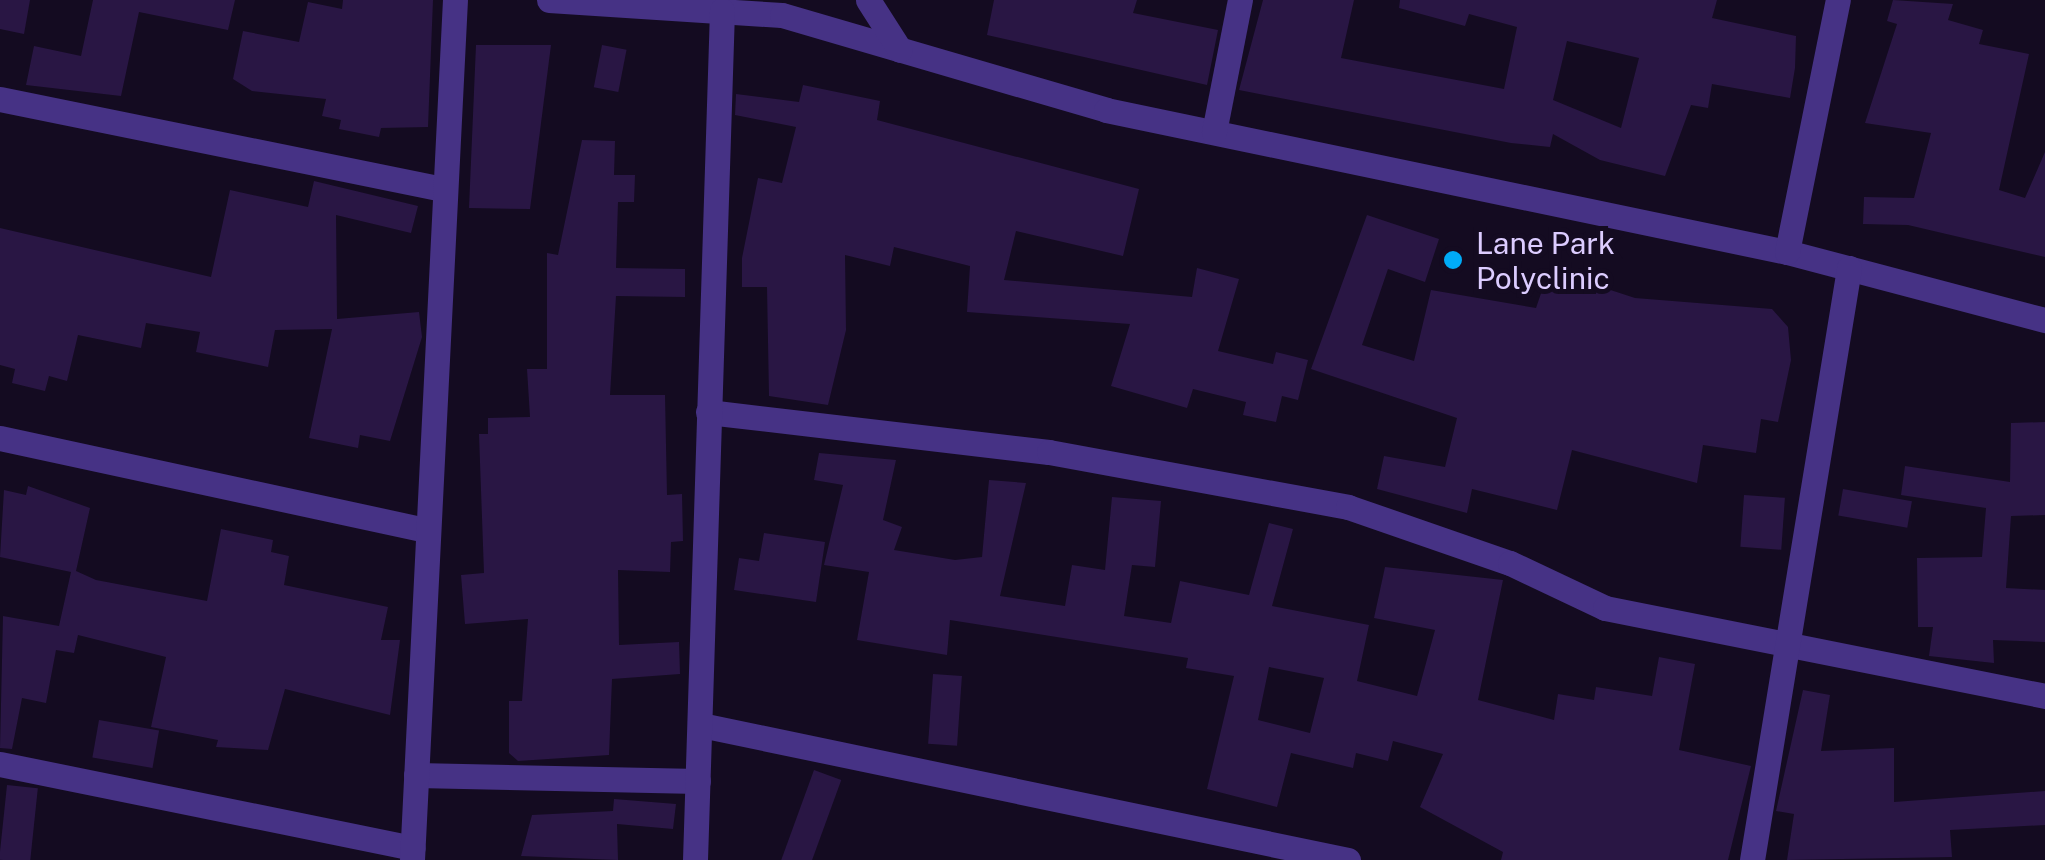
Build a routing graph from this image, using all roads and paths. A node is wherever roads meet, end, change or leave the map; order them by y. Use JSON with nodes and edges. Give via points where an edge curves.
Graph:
{"nodes":[{"id":1,"x":455,"y":0,"type":"edge"},
{"id":2,"x":548,"y":0,"type":"edge"},
{"id":3,"x":868,"y":0,"type":"edge"},
{"id":4,"x":1240,"y":0,"type":"edge"},
{"id":5,"x":1838,"y":0,"type":"edge"},
{"id":6,"x":786,"y":8,"type":"edge"},
{"id":7,"x":722,"y":10,"type":"junction"},
{"id":8,"x":900,"y":50,"type":"junction"},
{"id":9,"x":0,"y":98,"type":"edge"},
{"id":10,"x":1214,"y":132,"type":"junction"},
{"id":11,"x":440,"y":188,"type":"junction"},
{"id":12,"x":1787,"y":252,"type":"junction"},
{"id":13,"x":1849,"y":268,"type":"junction"},
{"id":14,"x":2045,"y":320,"type":"edge"},
{"id":15,"x":708,"y":412,"type":"junction"},
{"id":16,"x":0,"y":438,"type":"edge"},
{"id":17,"x":426,"y":530,"type":"junction"},
{"id":18,"x":1793,"y":648,"type":"junction"},
{"id":19,"x":2045,"y":696,"type":"edge"},
{"id":20,"x":701,"y":725,"type":"junction"},
{"id":21,"x":0,"y":764,"type":"edge"},
{"id":22,"x":416,"y":775,"type":"junction"},
{"id":23,"x":698,"y":781,"type":"junction"},
{"id":24,"x":413,"y":854,"type":"edge"},
{"id":25,"x":695,"y":860,"type":"edge"},
{"id":26,"x":1348,"y":860,"type":"edge"},
{"id":27,"x":1752,"y":860,"type":"edge"}],
"edges":[{"from":1,"to":11,"type":"street"},
{"from":2,"to":7,"type":"street"},
{"from":3,"to":8,"type":"street"},
{"from":4,"to":10,"type":"street"},
{"from":5,"to":12,"type":"street"},
{"from":6,"to":7,"type":"street"},
{"from":6,"to":8,"type":"street"},
{"from":7,"to":15,"type":"street"},
{"from":8,"to":10,"type":"street"},
{"from":9,"to":11,"type":"street"},
{"from":10,"to":12,"type":"street"},
{"from":11,"to":17,"type":"street"},
{"from":12,"to":13,"type":"street"},
{"from":13,"to":14,"type":"street"},
{"from":13,"to":18,"type":"street"},
{"from":15,"to":18,"type":"street","via":[[1049,452],[1348,507],[1510,563],[1605,608]]},
{"from":15,"to":20,"type":"street"},
{"from":16,"to":17,"type":"street"},
{"from":17,"to":22,"type":"street"},
{"from":18,"to":19,"type":"street"},
{"from":18,"to":27,"type":"street"},
{"from":20,"to":23,"type":"street"},
{"from":20,"to":26,"type":"street"},
{"from":21,"to":24,"type":"street"},
{"from":22,"to":23,"type":"street"},
{"from":22,"to":24,"type":"street"},
{"from":23,"to":25,"type":"street"}]}
